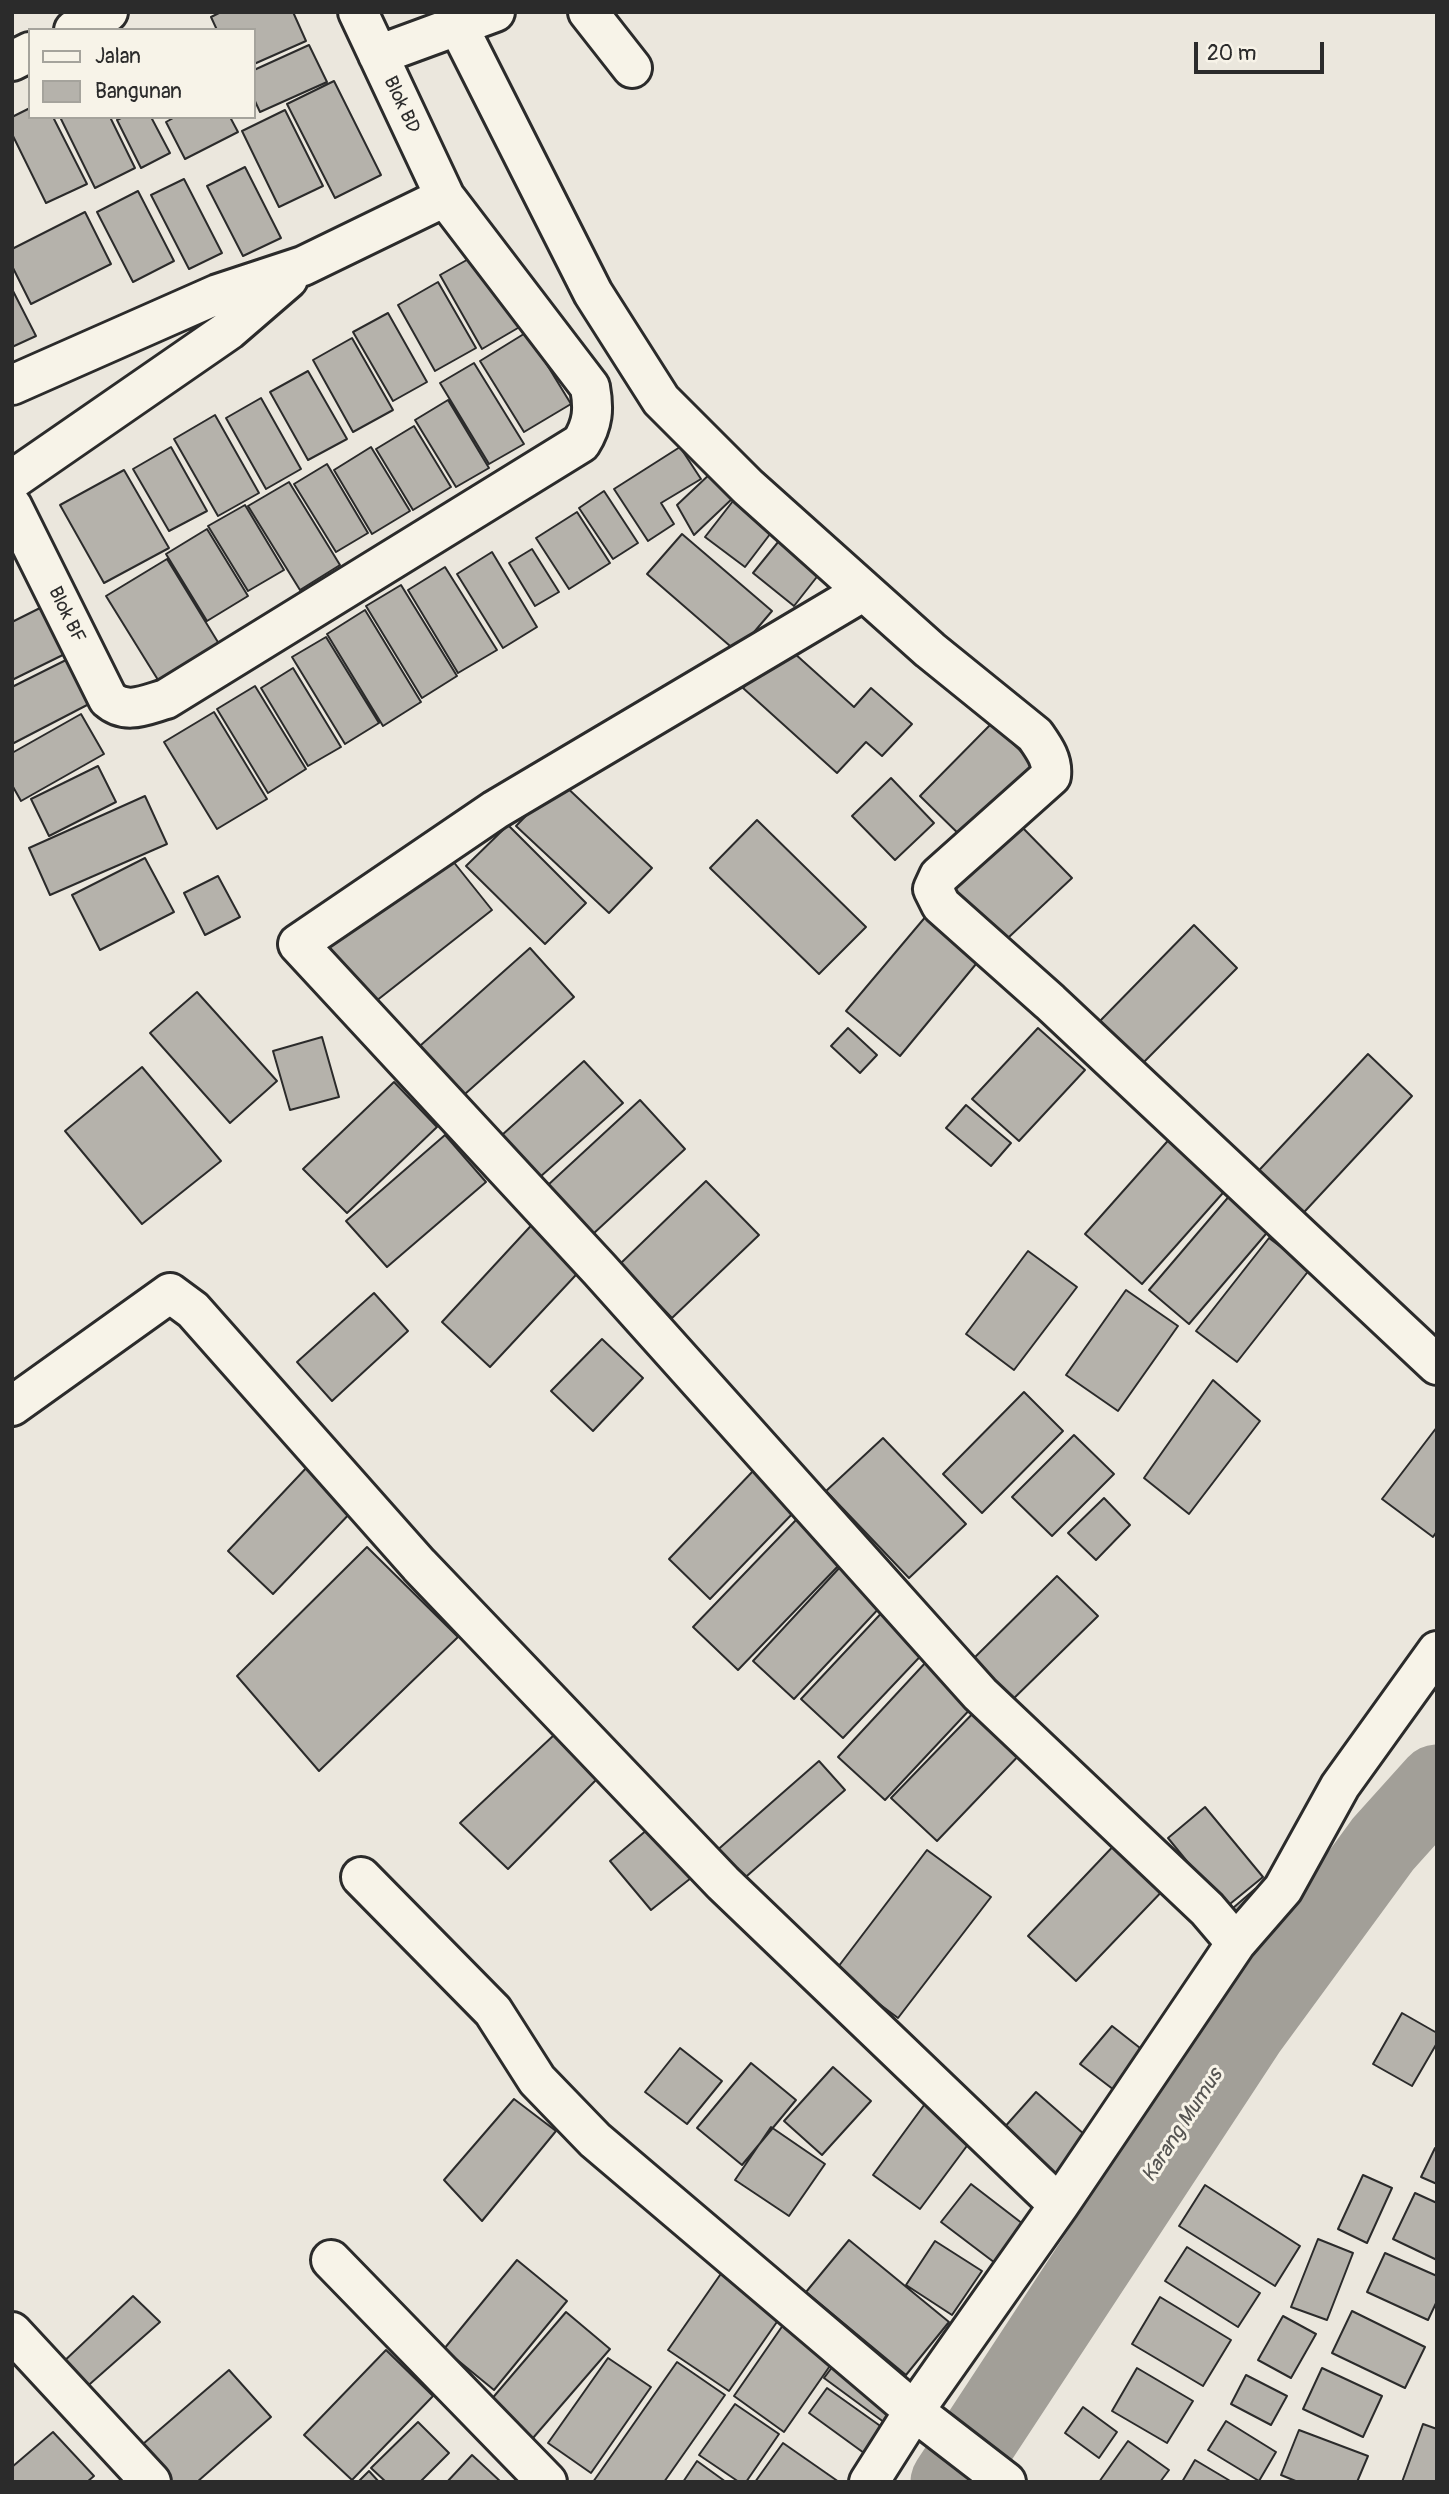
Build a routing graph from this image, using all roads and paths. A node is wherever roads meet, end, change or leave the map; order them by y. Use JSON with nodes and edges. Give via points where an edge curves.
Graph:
{"nodes":[{"id":1,"x":108,"y":12,"type":"edge"},
{"id":2,"x":358,"y":12,"type":"edge"},
{"id":3,"x":588,"y":12,"type":"edge"},
{"id":4,"x":477,"y":18,"type":"edge"},
{"id":5,"x":78,"y":28,"type":"edge"},
{"id":6,"x":28,"y":53,"type":"edge"},
{"id":7,"x":378,"y":55,"type":"junction"},
{"id":8,"x":12,"y":61,"type":"edge"},
{"id":9,"x":632,"y":68,"type":"dead end"},
{"id":10,"x":445,"y":197,"type":"junction"},
{"id":11,"x":303,"y":266,"type":"junction"},
{"id":12,"x":12,"y":385,"type":"edge"},
{"id":13,"x":12,"y":480,"type":"edge"},
{"id":14,"x":12,"y":506,"type":"edge"},
{"id":15,"x":864,"y":591,"type":"junction"},
{"id":16,"x":132,"y":709,"type":"joint"},
{"id":17,"x":1437,"y":1365,"type":"edge"},
{"id":18,"x":12,"y":1406,"type":"edge"},
{"id":19,"x":1437,"y":1651,"type":"edge"},
{"id":20,"x":361,"y":1877,"type":"dead end"},
{"id":21,"x":1236,"y":1943,"type":"junction"},
{"id":22,"x":1059,"y":2205,"type":"junction"},
{"id":23,"x":331,"y":2260,"type":"dead end"},
{"id":24,"x":12,"y":2332,"type":"edge"},
{"id":25,"x":918,"y":2414,"type":"junction"},
{"id":26,"x":151,"y":2482,"type":"edge"},
{"id":27,"x":547,"y":2482,"type":"edge"},
{"id":28,"x":869,"y":2482,"type":"edge"},
{"id":29,"x":1006,"y":2482,"type":"edge"}],
"edges":[{"from":1,"to":5,"type":"street"},
{"from":2,"to":7,"type":"street","name":"Blok BD"},
{"from":3,"to":9,"type":"street"},
{"from":4,"to":7,"type":"street"},
{"from":4,"to":15,"type":"street","via":[[593,293],[661,400],[748,487]]},
{"from":6,"to":8,"type":"street"},
{"from":7,"to":10,"type":"street","name":"Blok BD"},
{"from":10,"to":11,"type":"street"},
{"from":10,"to":16,"type":"street","name":"Blok BD","via":[[590,387],[590,428],[581,443],[178,692]]},
{"from":11,"to":12,"type":"street","via":[[218,294]]},
{"from":11,"to":13,"type":"street","via":[[229,330]]},
{"from":14,"to":16,"type":"street","name":"Blok BF","via":[[108,699],[117,707]]},
{"from":15,"to":17,"type":"street","via":[[1035,735],[1052,765],[1051,776],[939,876],[933,889],[941,905]]},
{"from":15,"to":21,"type":"street","via":[[495,810],[298,944],[600,1269],[980,1694],[1207,1909]]},
{"from":18,"to":22,"type":"street","via":[[170,1293],[193,1310],[419,1566],[723,1883]]},
{"from":19,"to":21,"type":"street","via":[[1340,1786],[1283,1889]]},
{"from":20,"to":25,"type":"street","via":[[493,2011],[537,2080],[596,2140]]},
{"from":21,"to":22,"type":"street"},
{"from":22,"to":25,"type":"street"},
{"from":23,"to":27,"type":"street"},
{"from":24,"to":26,"type":"street"},
{"from":25,"to":28,"type":"street"},
{"from":25,"to":29,"type":"street"}]}
